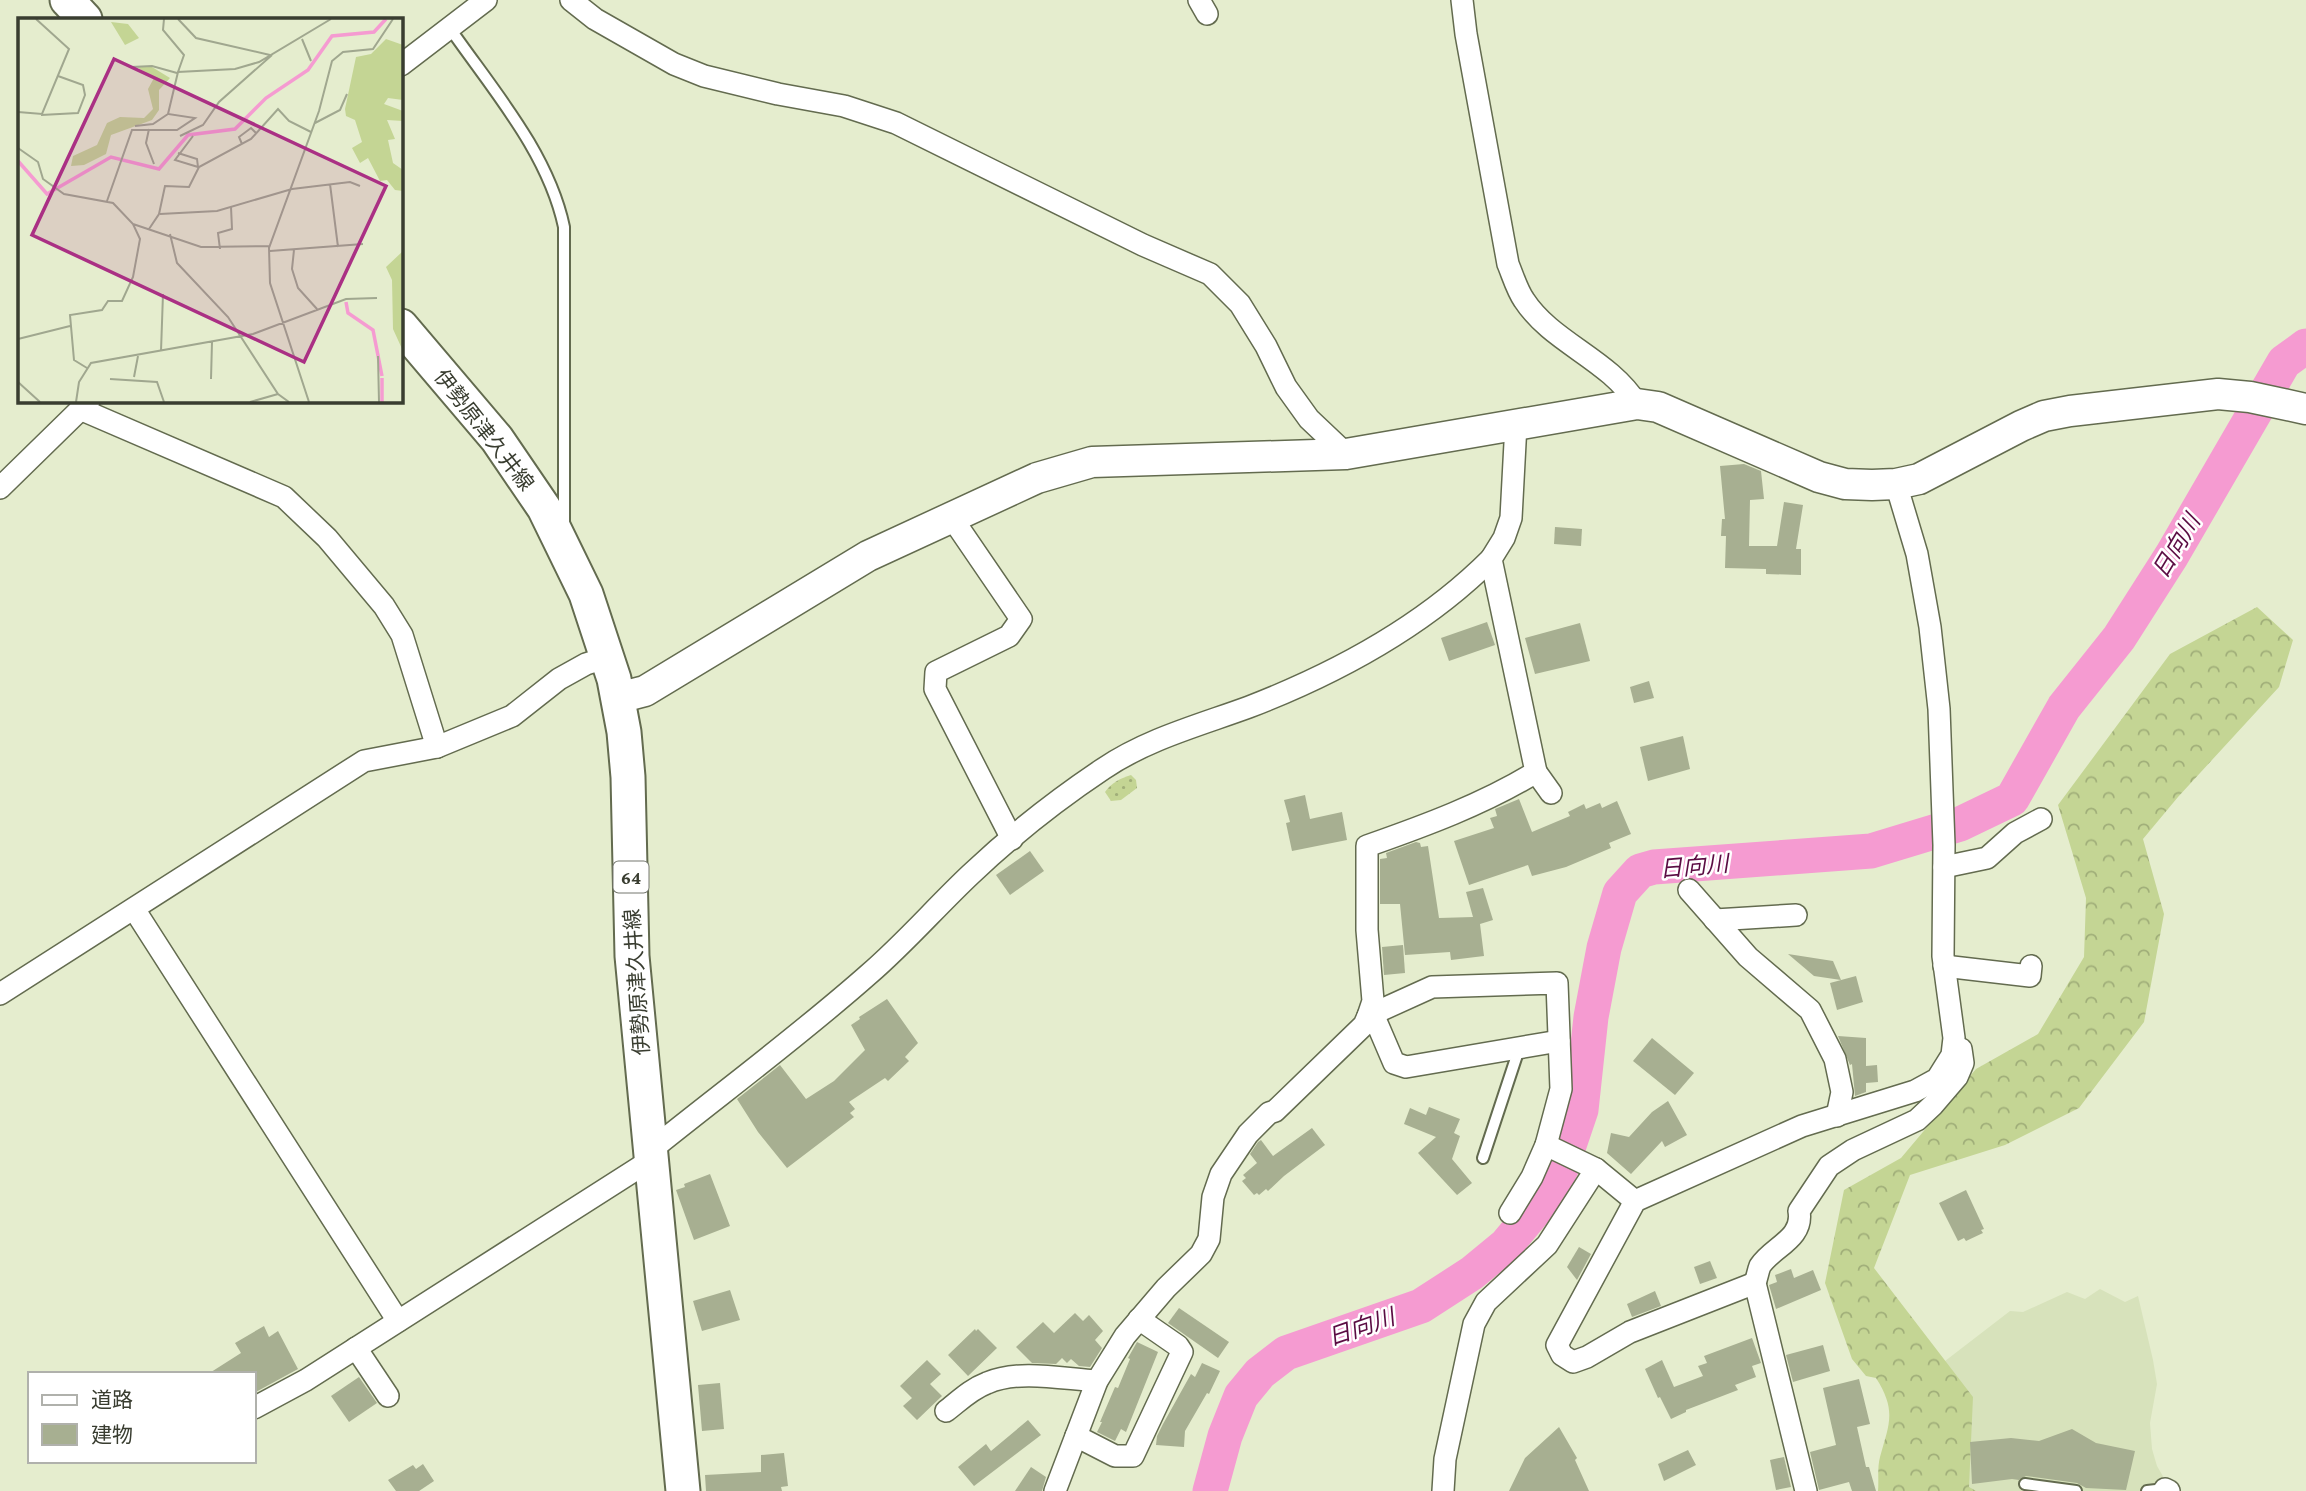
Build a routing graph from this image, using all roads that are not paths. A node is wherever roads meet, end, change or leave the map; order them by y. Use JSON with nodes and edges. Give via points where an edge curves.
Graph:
{"nodes":[{"id":1,"x":66,"y":0,"type":"edge"},
{"id":2,"x":486,"y":0,"type":"edge"},
{"id":3,"x":571,"y":0,"type":"edge"},
{"id":4,"x":1462,"y":0,"type":"edge"},
{"id":5,"x":85,"y":18,"type":"edge"},
{"id":6,"x":449,"y":27,"type":"junction"},
{"id":7,"x":402,"y":64,"type":"edge"},
{"id":8,"x":402,"y":327,"type":"edge"},
{"id":9,"x":1637,"y":404,"type":"junction"},
{"id":10,"x":85,"y":405,"type":"edge"},
{"id":11,"x":2297,"y":408,"type":"edge"},
{"id":12,"x":1517,"y":424,"type":"junction"},
{"id":13,"x":1346,"y":454,"type":"junction"},
{"id":14,"x":1896,"y":484,"type":"junction"},
{"id":15,"x":0,"y":488,"type":"edge"},
{"id":16,"x":952,"y":518,"type":"junction"},
{"id":17,"x":556,"y":531,"type":"junction"},
{"id":18,"x":1491,"y":559,"type":"junction"},
{"id":19,"x":608,"y":657,"type":"junction"},
{"id":20,"x":618,"y":698,"type":"junction"},
{"id":21,"x":437,"y":747,"type":"junction"},
{"id":22,"x":1536,"y":772,"type":"junction"},
{"id":23,"x":1550,"y":793,"type":"dead end"},
{"id":24,"x":2033,"y":826,"type":"dead end"},
{"id":25,"x":1012,"y":839,"type":"junction"},
{"id":26,"x":1944,"y":867,"type":"junction"},
{"id":27,"x":1689,"y":890,"type":"dead end"},
{"id":28,"x":134,"y":909,"type":"junction"},
{"id":29,"x":1796,"y":915,"type":"dead end"},
{"id":30,"x":1715,"y":920,"type":"junction"},
{"id":31,"x":1944,"y":966,"type":"junction"},
{"id":32,"x":2031,"y":966,"type":"dead end"},
{"id":33,"x":0,"y":994,"type":"edge"},
{"id":34,"x":1371,"y":1015,"type":"junction"},
{"id":35,"x":1954,"y":1038,"type":"junction"},
{"id":36,"x":1559,"y":1041,"type":"junction"},
{"id":37,"x":1518,"y":1049,"type":"junction"},
{"id":38,"x":1837,"y":1116,"type":"junction"},
{"id":39,"x":1549,"y":1147,"type":"junction"},
{"id":40,"x":651,"y":1150,"type":"junction"},
{"id":41,"x":1483,"y":1158,"type":"dead end"},
{"id":42,"x":1592,"y":1167,"type":"junction"},
{"id":43,"x":1635,"y":1201,"type":"junction"},
{"id":44,"x":1510,"y":1213,"type":"dead end"},
{"id":45,"x":1755,"y":1283,"type":"junction"},
{"id":46,"x":1139,"y":1320,"type":"junction"},
{"id":47,"x":398,"y":1321,"type":"junction"},
{"id":48,"x":356,"y":1348,"type":"junction"},
{"id":49,"x":1097,"y":1381,"type":"junction"},
{"id":50,"x":388,"y":1396,"type":"dead end"},
{"id":51,"x":256,"y":1407,"type":"edge"},
{"id":52,"x":946,"y":1411,"type":"dead end"},
{"id":53,"x":1076,"y":1436,"type":"junction"},
{"id":54,"x":2025,"y":1484,"type":"dead end"},
{"id":55,"x":683,"y":1491,"type":"edge"},
{"id":56,"x":1055,"y":1491,"type":"edge"},
{"id":57,"x":1443,"y":1491,"type":"edge"},
{"id":58,"x":1806,"y":1491,"type":"edge"},
{"id":59,"x":2076,"y":1491,"type":"edge"}],
"edges":[{"from":1,"to":5,"type":"main road"},
{"from":2,"to":6,"type":"street"},
{"from":3,"to":13,"type":"street","via":[[674,64],[704,76],[844,106],[896,123],[1210,274],[1240,304],[1309,419]]},
{"from":4,"to":9,"type":"street","via":[[1513,276],[1523,299],[1545,324],[1610,372]]},
{"from":6,"to":7,"type":"street"},
{"from":6,"to":17,"type":"lane","via":[[546,172],[564,227],[565,523]]},
{"from":8,"to":17,"type":"main road","name":"伊勢原津久井線","number":"64","via":[[497,439]]},
{"from":9,"to":12,"type":"street"},
{"from":9,"to":14,"type":"street","via":[[1658,407],[1819,477],[1845,484]]},
{"from":10,"to":15,"type":"street"},
{"from":10,"to":21,"type":"street","via":[[284,497],[327,538],[402,635]]},
{"from":11,"to":14,"type":"street","via":[[2218,394],[2044,416],[1919,479]]},
{"from":12,"to":13,"type":"street"},
{"from":12,"to":18,"type":"street","via":[[1511,518]]},
{"from":13,"to":16,"type":"street","via":[[1092,462],[1037,478]]},
{"from":14,"to":26,"type":"street","via":[[1917,554],[1930,627],[1939,709]]},
{"from":16,"to":20,"type":"street","via":[[868,556],[645,691]]},
{"from":16,"to":25,"type":"street","via":[[1021,619],[1009,636],[936,673],[935,689]]},
{"from":17,"to":19,"type":"main road","name":"伊勢原津久井線","number":"64","via":[[586,594]]},
{"from":18,"to":22,"type":"street"},
{"from":18,"to":25,"type":"street","via":[[1392,638],[1288,691],[1130,752]]},
{"from":19,"to":20,"type":"main road","name":"伊勢原津久井線","number":"64"},
{"from":19,"to":21,"type":"street","via":[[559,680],[512,716]]},
{"from":20,"to":40,"type":"main road","name":"伊勢原津久井線","number":"64","via":[[628,777],[632,956]]},
{"from":21,"to":28,"type":"street","via":[[364,761]]},
{"from":22,"to":23,"type":"street"},
{"from":22,"to":34,"type":"street","via":[[1435,822],[1367,846]]},
{"from":24,"to":26,"type":"street","via":[[2015,833],[1987,858]]},
{"from":25,"to":40,"type":"street","via":[[870,974]]},
{"from":26,"to":31,"type":"street"},
{"from":27,"to":30,"type":"street"},
{"from":28,"to":33,"type":"street"},
{"from":28,"to":47,"type":"street"},
{"from":29,"to":30,"type":"street"},
{"from":30,"to":38,"type":"street","via":[[1748,957],[1810,1010],[1835,1059],[1842,1092]]},
{"from":31,"to":32,"type":"street","via":[[2031,976]]},
{"from":31,"to":35,"type":"street"},
{"from":34,"to":36,"type":"street","via":[[1433,987],[1557,983]]},
{"from":34,"to":37,"type":"street","via":[[1394,1063],[1405,1067]]},
{"from":34,"to":46,"type":"street","via":[[1238,1146],[1213,1197],[1209,1239],[1201,1254]]},
{"from":35,"to":38,"type":"street","via":[[1945,1069],[1928,1085]]},
{"from":35,"to":45,"type":"street","via":[[1963,1063],[1957,1077],[1917,1120],[1829,1166],[1799,1211],[1791,1240],[1772,1252]]},
{"from":36,"to":37,"type":"street"},
{"from":36,"to":39,"type":"street","via":[[1561,1089]]},
{"from":37,"to":41,"type":"lane"},
{"from":38,"to":43,"type":"street","via":[[1802,1126]]},
{"from":39,"to":42,"type":"street"},
{"from":39,"to":44,"type":"street"},
{"from":40,"to":47,"type":"street","via":[[643,1165]]},
{"from":40,"to":55,"type":"main road","name":"伊勢原津久井線","number":"64"},
{"from":42,"to":43,"type":"street"},
{"from":42,"to":57,"type":"street","via":[[1547,1245],[1486,1302],[1474,1324],[1445,1459]]},
{"from":43,"to":45,"type":"street","via":[[1557,1345],[1562,1355],[1573,1362],[1587,1357],[1630,1332]]},
{"from":45,"to":58,"type":"street"},
{"from":46,"to":49,"type":"street"},
{"from":46,"to":53,"type":"street","via":[[1182,1352],[1133,1456],[1115,1456]]},
{"from":47,"to":48,"type":"street"},
{"from":48,"to":50,"type":"street"},
{"from":48,"to":51,"type":"street"},
{"from":49,"to":52,"type":"street","via":[[1007,1377],[988,1382]]},
{"from":49,"to":53,"type":"street"},
{"from":53,"to":56,"type":"street"},
{"from":54,"to":59,"type":"lane"}]}
